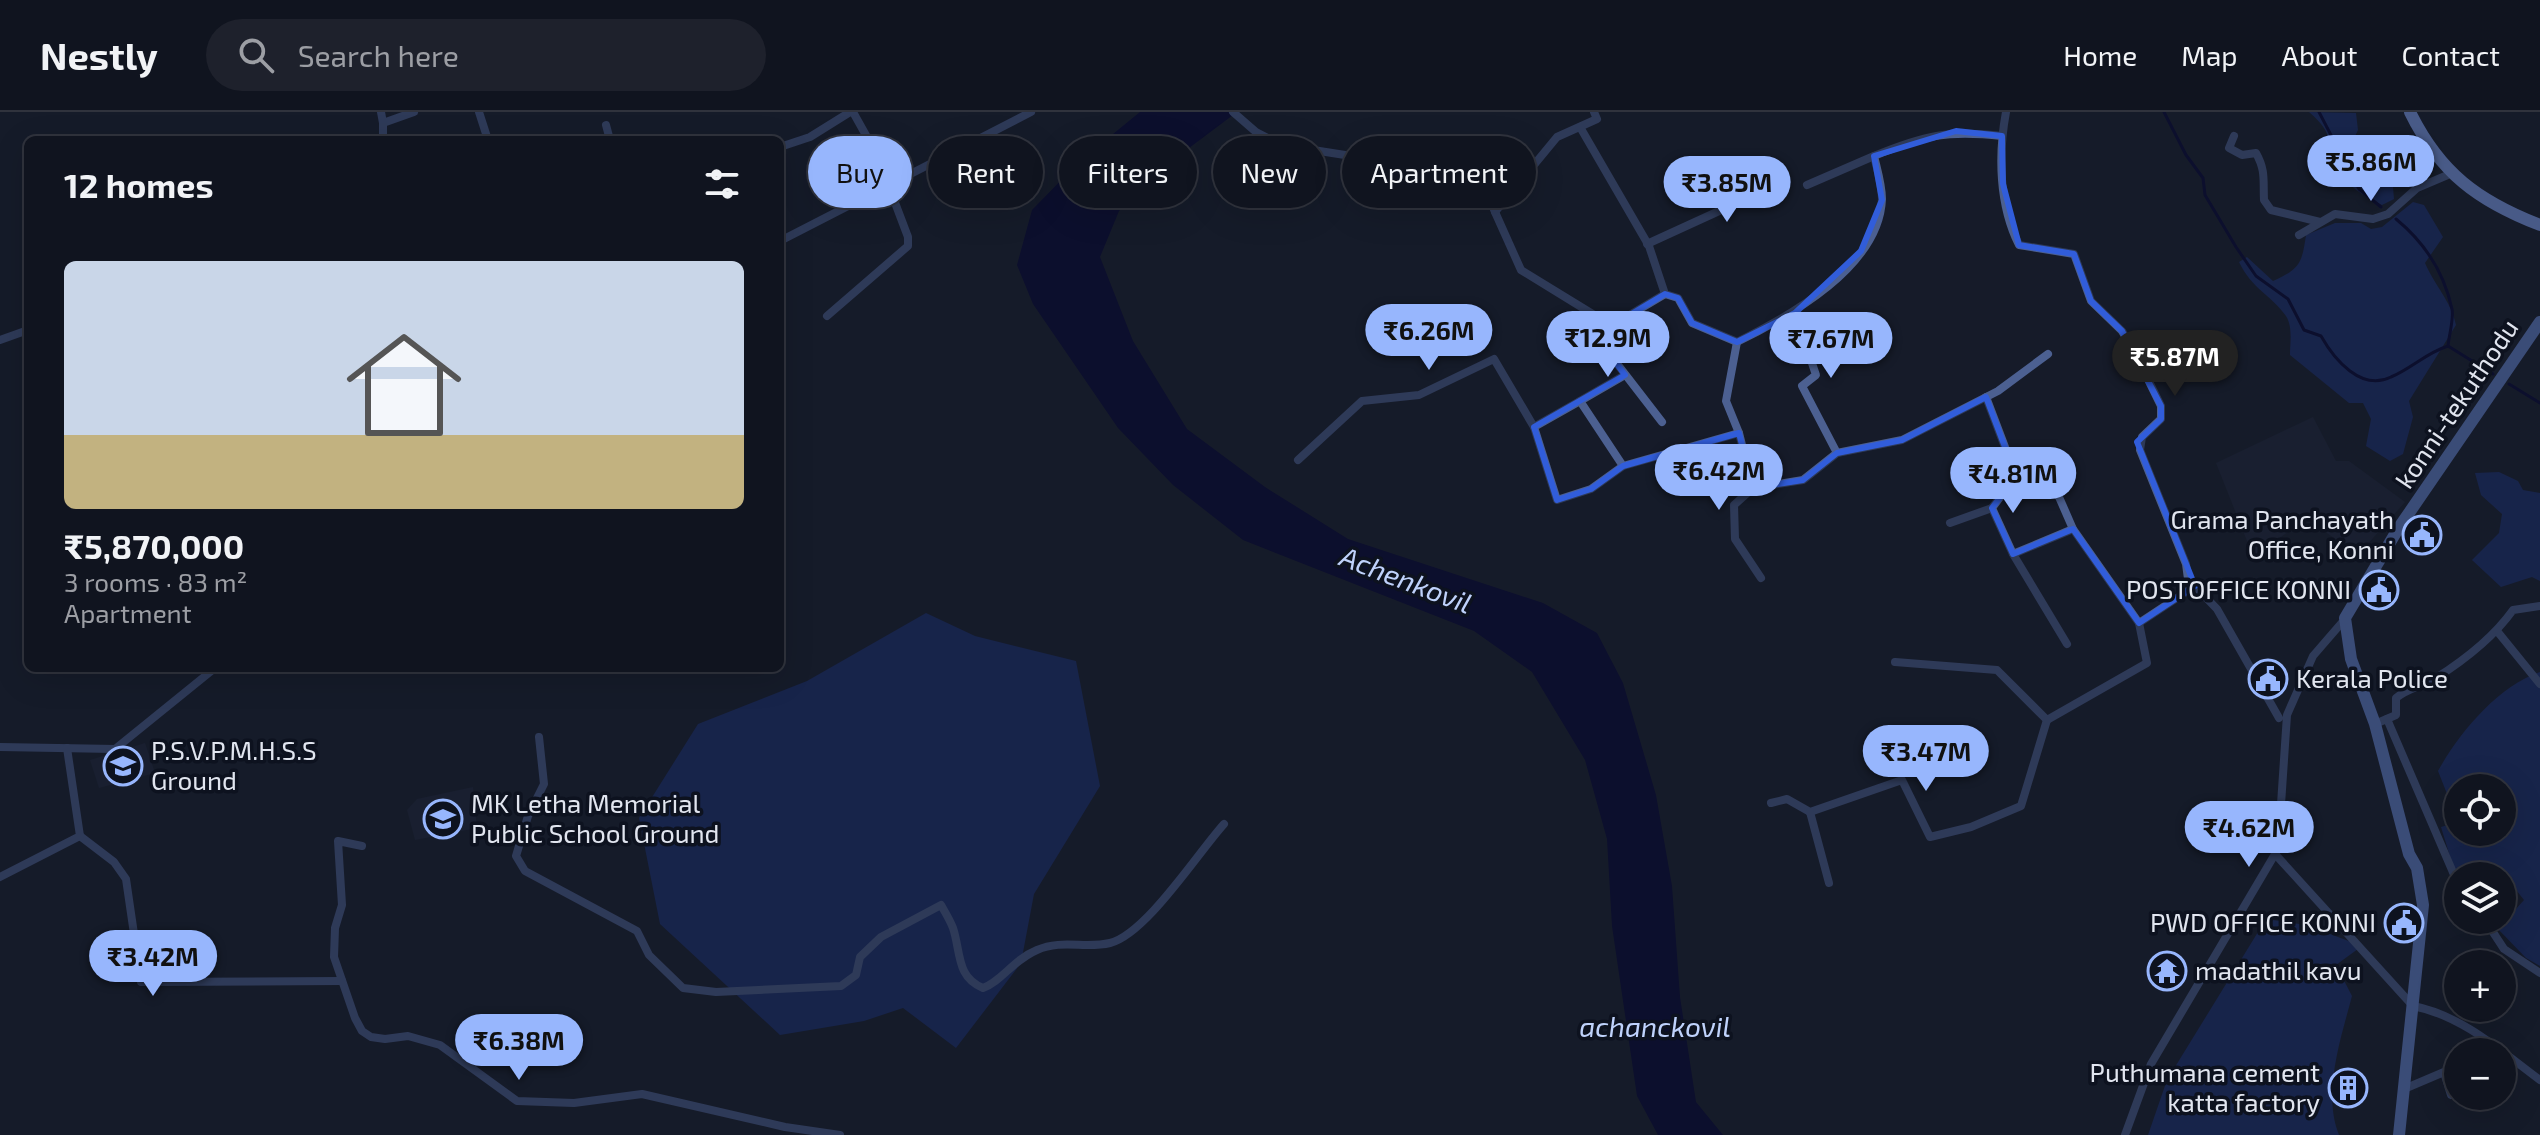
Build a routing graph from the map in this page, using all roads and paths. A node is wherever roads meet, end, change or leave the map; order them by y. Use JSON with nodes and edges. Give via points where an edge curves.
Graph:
{"nodes":[{"id":1,"x":381,"y":112,"type":"edge"},
{"id":2,"x":414,"y":112,"type":"edge"},
{"id":3,"x":479,"y":112,"type":"edge"},
{"id":4,"x":852,"y":112,"type":"edge"},
{"id":5,"x":1031,"y":112,"type":"edge"},
{"id":6,"x":1233,"y":112,"type":"edge"},
{"id":7,"x":1594,"y":112,"type":"edge"},
{"id":8,"x":2006,"y":112,"type":"edge"},
{"id":9,"x":2410,"y":112,"type":"edge"},
{"id":10,"x":383,"y":123,"type":"junction"},
{"id":11,"x":606,"y":125,"type":"dead end"},
{"id":12,"x":1580,"y":127,"type":"junction"},
{"id":13,"x":383,"y":136,"type":"edge"},
{"id":14,"x":487,"y":136,"type":"edge"},
{"id":15,"x":609,"y":136,"type":"edge"},
{"id":16,"x":864,"y":136,"type":"edge"},
{"id":17,"x":2002,"y":136,"type":"junction"},
{"id":18,"x":2234,"y":136,"type":"dead end"},
{"id":19,"x":784,"y":146,"type":"edge"},
{"id":20,"x":1874,"y":156,"type":"junction"},
{"id":21,"x":912,"y":172,"type":"edge"},
{"id":22,"x":2450,"y":174,"type":"junction"},
{"id":23,"x":1752,"y":176,"type":"dead end"},
{"id":24,"x":1807,"y":185,"type":"dead end"},
{"id":25,"x":843,"y":208,"type":"edge"},
{"id":26,"x":897,"y":208,"type":"edge"},
{"id":27,"x":1495,"y":212,"type":"junction"},
{"id":28,"x":2320,"y":222,"type":"junction"},
{"id":29,"x":2540,"y":225,"type":"edge"},
{"id":30,"x":2299,"y":235,"type":"dead end"},
{"id":31,"x":784,"y":239,"type":"edge"},
{"id":32,"x":1647,"y":244,"type":"junction"},
{"id":33,"x":1665,"y":294,"type":"junction"},
{"id":34,"x":1795,"y":313,"type":"junction"},
{"id":35,"x":827,"y":316,"type":"dead end"},
{"id":36,"x":1604,"y":321,"type":"junction"},
{"id":37,"x":2540,"y":322,"type":"edge"},
{"id":38,"x":24,"y":331,"type":"edge"},
{"id":39,"x":0,"y":340,"type":"edge"},
{"id":40,"x":1737,"y":342,"type":"junction"},
{"id":41,"x":2048,"y":354,"type":"dead end"},
{"id":42,"x":1625,"y":375,"type":"junction"},
{"id":43,"x":1986,"y":397,"type":"junction"},
{"id":44,"x":1580,"y":401,"type":"junction"},
{"id":45,"x":1662,"y":422,"type":"dead end"},
{"id":46,"x":1534,"y":427,"type":"junction"},
{"id":47,"x":1739,"y":433,"type":"junction"},
{"id":48,"x":1837,"y":453,"type":"junction"},
{"id":49,"x":1298,"y":460,"type":"dead end"},
{"id":50,"x":1623,"y":466,"type":"junction"},
{"id":51,"x":2016,"y":476,"type":"junction"},
{"id":52,"x":1753,"y":488,"type":"junction"},
{"id":53,"x":1992,"y":508,"type":"junction"},
{"id":54,"x":1950,"y":523,"type":"dead end"},
{"id":55,"x":2073,"y":529,"type":"junction"},
{"id":56,"x":2013,"y":554,"type":"junction"},
{"id":57,"x":1761,"y":578,"type":"dead end"},
{"id":58,"x":2195,"y":586,"type":"junction"},
{"id":59,"x":2540,"y":606,"type":"edge"},
{"id":60,"x":2345,"y":618,"type":"junction"},
{"id":61,"x":2139,"y":623,"type":"junction"},
{"id":62,"x":2497,"y":631,"type":"junction"},
{"id":63,"x":2067,"y":644,"type":"dead end"},
{"id":64,"x":1895,"y":662,"type":"dead end"},
{"id":65,"x":210,"y":672,"type":"edge"},
{"id":66,"x":2540,"y":684,"type":"edge"},
{"id":67,"x":2279,"y":718,"type":"dead end"},
{"id":68,"x":2047,"y":720,"type":"junction"},
{"id":69,"x":2381,"y":722,"type":"junction"},
{"id":70,"x":539,"y":737,"type":"dead end"},
{"id":71,"x":0,"y":747,"type":"edge"},
{"id":72,"x":67,"y":748,"type":"junction"},
{"id":73,"x":1771,"y":803,"type":"dead end"},
{"id":74,"x":1810,"y":812,"type":"junction"},
{"id":75,"x":1224,"y":824,"type":"dead end"},
{"id":76,"x":80,"y":836,"type":"junction"},
{"id":77,"x":362,"y":846,"type":"dead end"},
{"id":78,"x":2275,"y":854,"type":"junction"},
{"id":79,"x":2448,"y":862,"type":"edge"},
{"id":80,"x":0,"y":877,"type":"edge"},
{"id":81,"x":1829,"y":883,"type":"dead end"},
{"id":82,"x":2494,"y":934,"type":"edge"},
{"id":83,"x":2540,"y":973,"type":"edge"},
{"id":84,"x":342,"y":981,"type":"junction"},
{"id":85,"x":2413,"y":1006,"type":"junction"},
{"id":86,"x":2444,"y":1072,"type":"edge"},
{"id":87,"x":2540,"y":1080,"type":"edge"},
{"id":88,"x":2403,"y":1096,"type":"junction"},
{"id":89,"x":840,"y":1135,"type":"edge"},
{"id":90,"x":2125,"y":1135,"type":"edge"},
{"id":91,"x":2399,"y":1135,"type":"edge"}],
"edges":[{"from":1,"to":10,"type":"street"},
{"from":2,"to":10,"type":"street"},
{"from":3,"to":14,"type":"street"},
{"from":4,"to":16,"type":"street"},
{"from":4,"to":19,"type":"street"},
{"from":5,"to":21,"type":"street"},
{"from":6,"to":27,"type":"street","via":[[1281,145],[1377,160],[1437,141],[1485,188]]},
{"from":7,"to":12,"type":"street","via":[[1597,119]]},
{"from":8,"to":17,"type":"street"},
{"from":9,"to":22,"type":"main road"},
{"from":10,"to":13,"type":"street"},
{"from":11,"to":15,"type":"street"},
{"from":12,"to":27,"type":"street","via":[[1557,137]]},
{"from":12,"to":32,"type":"street"},
{"from":17,"to":20,"type":"street","via":[[1956,131],[1915,139]]},
{"from":17,"to":58,"type":"street","via":[[2003,184],[2019,245],[2074,254],[2091,301],[2122,331],[2161,406],[2161,419],[2139,443]]},
{"from":18,"to":28,"type":"street","via":[[2229,148],[2259,158],[2267,176],[2264,200],[2271,210]]},
{"from":20,"to":24,"type":"street"},
{"from":20,"to":34,"type":"street","via":[[1882,200],[1869,239],[1840,276]]},
{"from":22,"to":28,"type":"street","via":[[2417,188],[2388,214],[2373,219],[2335,214]]},
{"from":22,"to":29,"type":"main road","via":[[2488,202]]},
{"from":23,"to":32,"type":"street","via":[[1754,195]]},
{"from":25,"to":31,"type":"street"},
{"from":26,"to":35,"type":"street","via":[[908,246]]},
{"from":27,"to":36,"type":"street","via":[[1521,270]]},
{"from":28,"to":30,"type":"street"},
{"from":32,"to":33,"type":"street"},
{"from":33,"to":36,"type":"street","via":[[1618,322]]},
{"from":33,"to":40,"type":"street","via":[[1678,298],[1692,323]]},
{"from":34,"to":40,"type":"street"},
{"from":34,"to":48,"type":"street","via":[[1816,375],[1802,386]]},
{"from":36,"to":42,"type":"street","via":[[1601,343]]},
{"from":37,"to":60,"type":"main road","name":"konni-tekuthodu","via":[[2398,529]]},
{"from":38,"to":39,"type":"street"},
{"from":40,"to":47,"type":"street","via":[[1726,401]]},
{"from":41,"to":43,"type":"street"},
{"from":42,"to":44,"type":"street"},
{"from":42,"to":45,"type":"street"},
{"from":43,"to":48,"type":"street","via":[[1902,440]]},
{"from":43,"to":51,"type":"street"},
{"from":44,"to":46,"type":"street"},
{"from":44,"to":50,"type":"street"},
{"from":46,"to":49,"type":"street","via":[[1494,359],[1419,395],[1362,401]]},
{"from":46,"to":50,"type":"street","via":[[1557,500],[1591,489]]},
{"from":47,"to":50,"type":"street"},
{"from":47,"to":52,"type":"street"},
{"from":48,"to":52,"type":"street","via":[[1803,480]]},
{"from":51,"to":53,"type":"street"},
{"from":51,"to":55,"type":"street","via":[[2052,481]]},
{"from":52,"to":57,"type":"street","via":[[1734,505],[1735,539]]},
{"from":53,"to":54,"type":"street"},
{"from":53,"to":56,"type":"street"},
{"from":55,"to":56,"type":"street"},
{"from":55,"to":61,"type":"street"},
{"from":56,"to":63,"type":"street"},
{"from":58,"to":61,"type":"street"},
{"from":58,"to":67,"type":"street","via":[[2226,623]]},
{"from":59,"to":62,"type":"street","via":[[2513,610]]},
{"from":60,"to":69,"type":"main road","via":[[2351,659]]},
{"from":60,"to":78,"type":"street","via":[[2313,656],[2287,715]]},
{"from":61,"to":68,"type":"street","via":[[2147,663]]},
{"from":62,"to":66,"type":"street"},
{"from":62,"to":69,"type":"street","via":[[2434,679],[2403,692],[2396,698],[2396,715]]},
{"from":64,"to":68,"type":"street","via":[[1997,670]]},
{"from":65,"to":72,"type":"street","via":[[115,749]]},
{"from":68,"to":74,"type":"street","via":[[2021,806],[1971,827],[1930,837],[1902,780]]},
{"from":69,"to":79,"type":"street"},
{"from":69,"to":85,"type":"main road","via":[[2423,905]]},
{"from":70,"to":75,"type":"street","via":[[544,784],[516,856],[525,871],[637,931],[649,955],[683,988],[716,992],[841,986],[856,975],[860,957],[881,937],[941,905],[962,971],[970,983],[983,988],[1037,950],[1061,943],[1111,943],[1134,932]]},
{"from":71,"to":72,"type":"street"},
{"from":72,"to":76,"type":"street"},
{"from":73,"to":74,"type":"street","via":[[1787,799]]},
{"from":74,"to":81,"type":"street"},
{"from":76,"to":80,"type":"street"},
{"from":76,"to":84,"type":"street","via":[[114,862],[126,879],[141,982]]},
{"from":77,"to":84,"type":"street","via":[[338,841],[342,905],[334,957]]},
{"from":78,"to":85,"type":"street"},
{"from":78,"to":90,"type":"street","via":[[2151,1064]]},
{"from":82,"to":83,"type":"street","via":[[2504,949]]},
{"from":84,"to":89,"type":"street","via":[[362,1031],[371,1037],[408,1036],[440,1045],[517,1101],[574,1103],[642,1094]]},
{"from":85,"to":87,"type":"street","via":[[2467,1027]]},
{"from":85,"to":88,"type":"main road"},
{"from":86,"to":88,"type":"street"},
{"from":88,"to":91,"type":"main road"}]}
